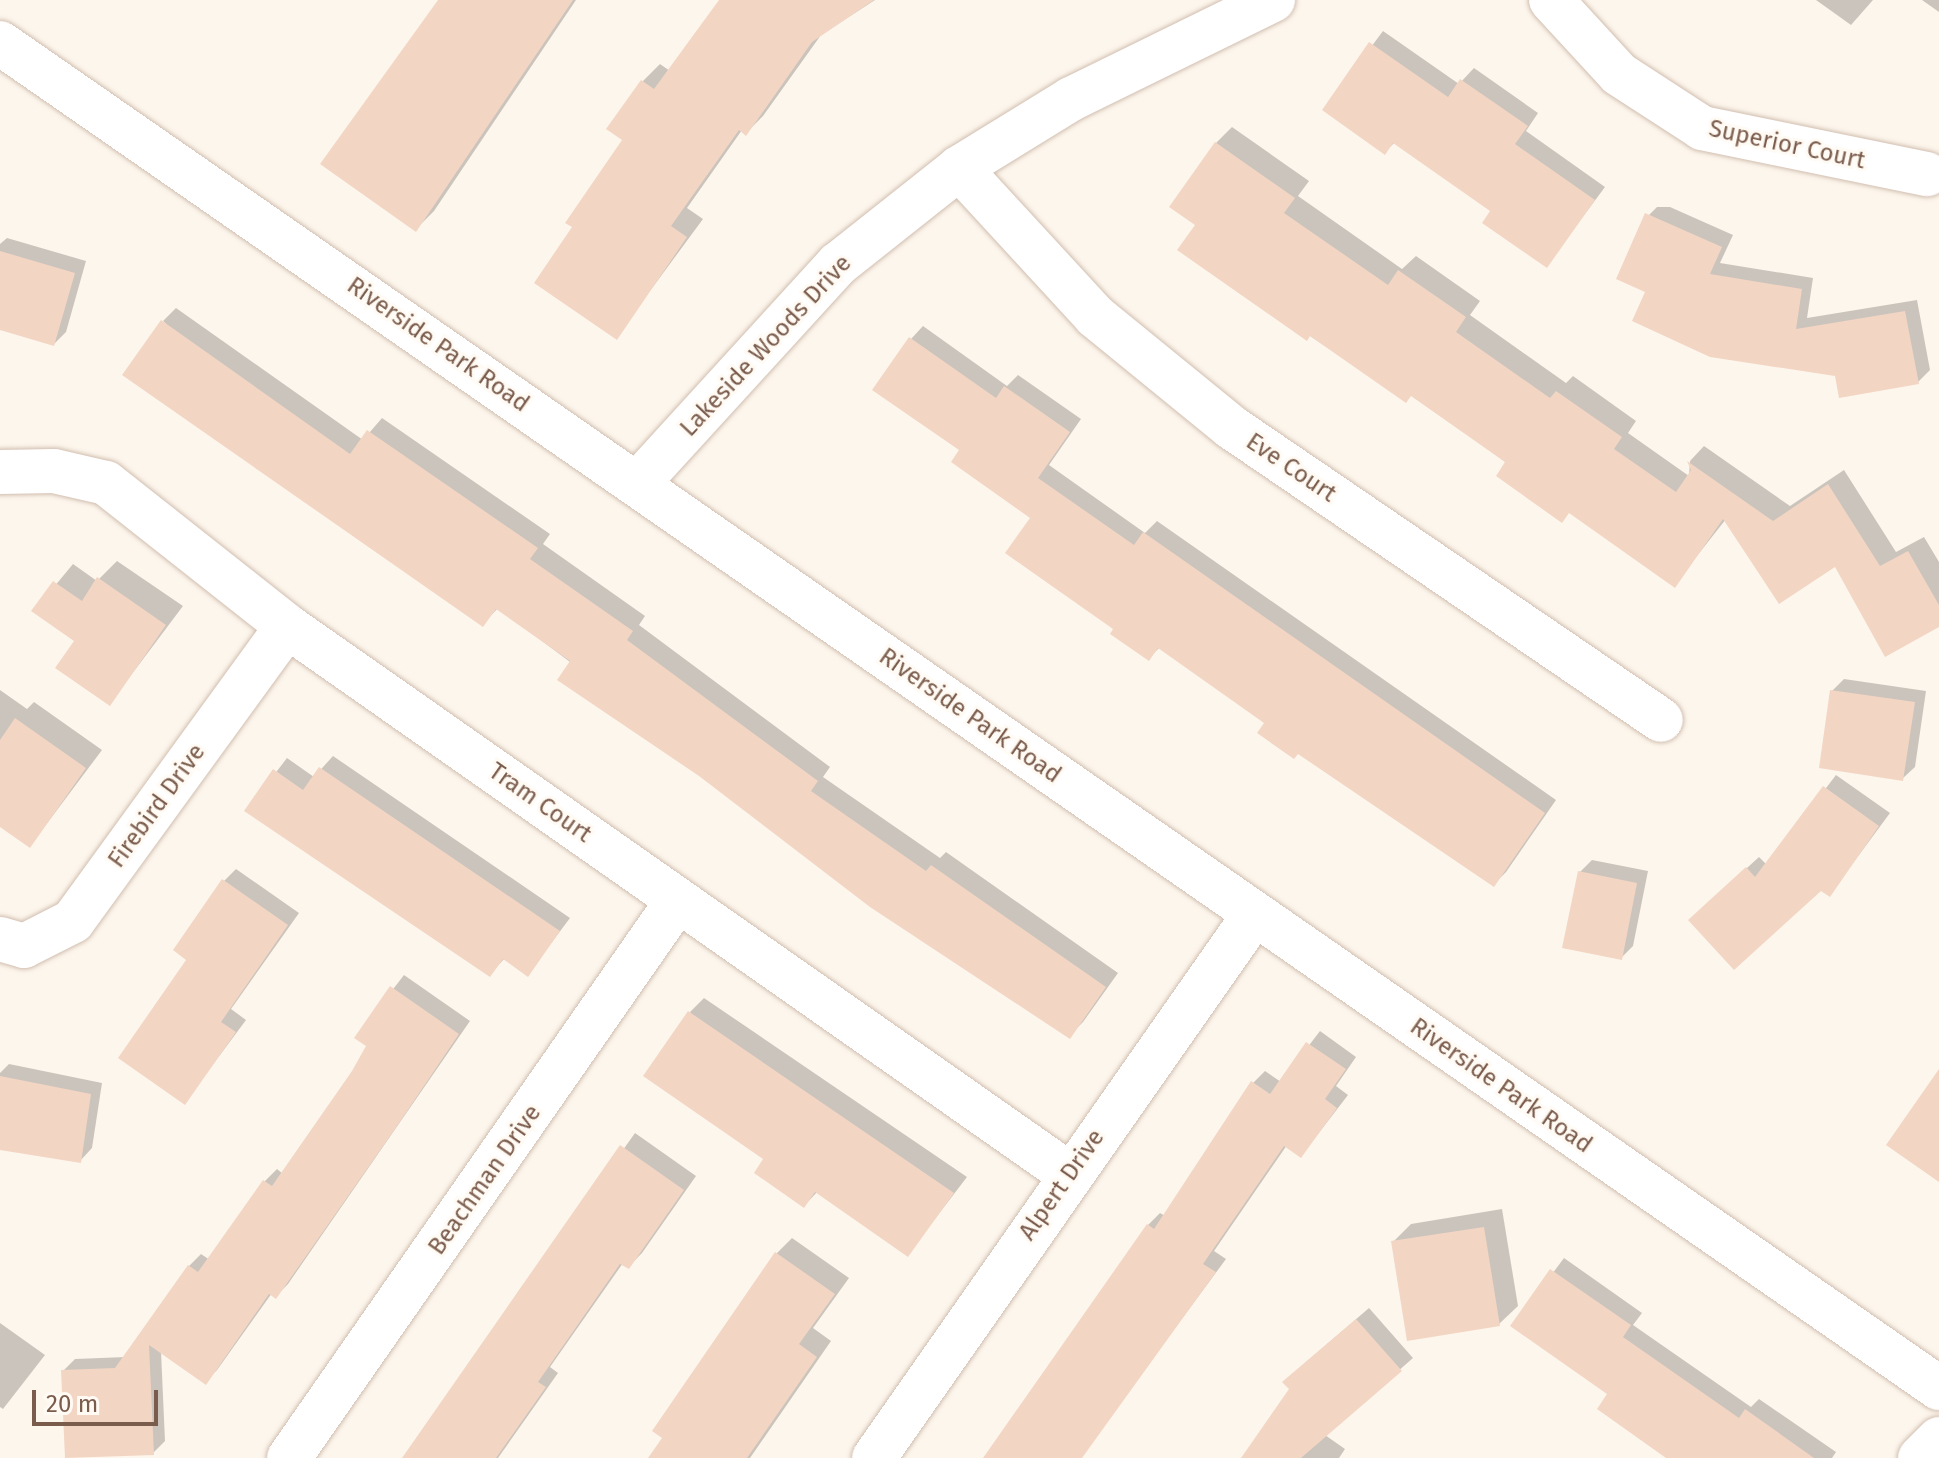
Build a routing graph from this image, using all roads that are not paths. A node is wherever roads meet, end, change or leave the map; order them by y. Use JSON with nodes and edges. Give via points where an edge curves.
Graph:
{"nodes":[{"id":1,"x":1273,"y":0,"type":"edge"},
{"id":2,"x":1551,"y":0,"type":"edge"},
{"id":3,"x":0,"y":43,"type":"edge"},
{"id":4,"x":959,"y":168,"type":"junction"},
{"id":5,"x":1927,"y":174,"type":"dead end"},
{"id":6,"x":0,"y":472,"type":"edge"},
{"id":7,"x":638,"y":483,"type":"junction"},
{"id":8,"x":287,"y":626,"type":"junction"},
{"id":9,"x":1661,"y":720,"type":"dead end"},
{"id":10,"x":678,"y":900,"type":"junction"},
{"id":11,"x":1254,"y":915,"type":"junction"},
{"id":12,"x":0,"y":939,"type":"edge"},
{"id":13,"x":1069,"y":1174,"type":"junction"},
{"id":14,"x":1939,"y":1388,"type":"edge"},
{"id":15,"x":1939,"y":1439,"type":"edge"},
{"id":16,"x":289,"y":1458,"type":"edge"},
{"id":17,"x":874,"y":1458,"type":"edge"},
{"id":18,"x":1920,"y":1458,"type":"edge"}],
"edges":[{"from":1,"to":4,"type":"street","name":"Lakeside Woods Drive","via":[[1071,99]]},
{"from":2,"to":5,"type":"street","name":"Superior Court","via":[[1619,74],[1702,128]]},
{"from":3,"to":7,"type":"street","name":"Riverside Park Road"},
{"from":4,"to":7,"type":"street","name":"Lakeside Woods Drive","via":[[838,264]]},
{"from":4,"to":9,"type":"street","name":"Eve Court","via":[[1095,316],[1231,427]]},
{"from":6,"to":8,"type":"street","name":"Tram Court","via":[[54,471],[106,483]]},
{"from":7,"to":11,"type":"street","name":"Riverside Park Road"},
{"from":8,"to":10,"type":"street","name":"Tram Court"},
{"from":8,"to":12,"type":"street","name":"Firebird Drive","via":[[73,921],[24,946]]},
{"from":10,"to":13,"type":"street","name":"Tram Court"},
{"from":10,"to":16,"type":"street","name":"Beachman Drive"},
{"from":11,"to":13,"type":"street","name":"Alpert Drive"},
{"from":11,"to":14,"type":"street","name":"Riverside Park Road"},
{"from":13,"to":17,"type":"street","name":"Alpert Drive"},
{"from":15,"to":18,"type":"street"}]}
